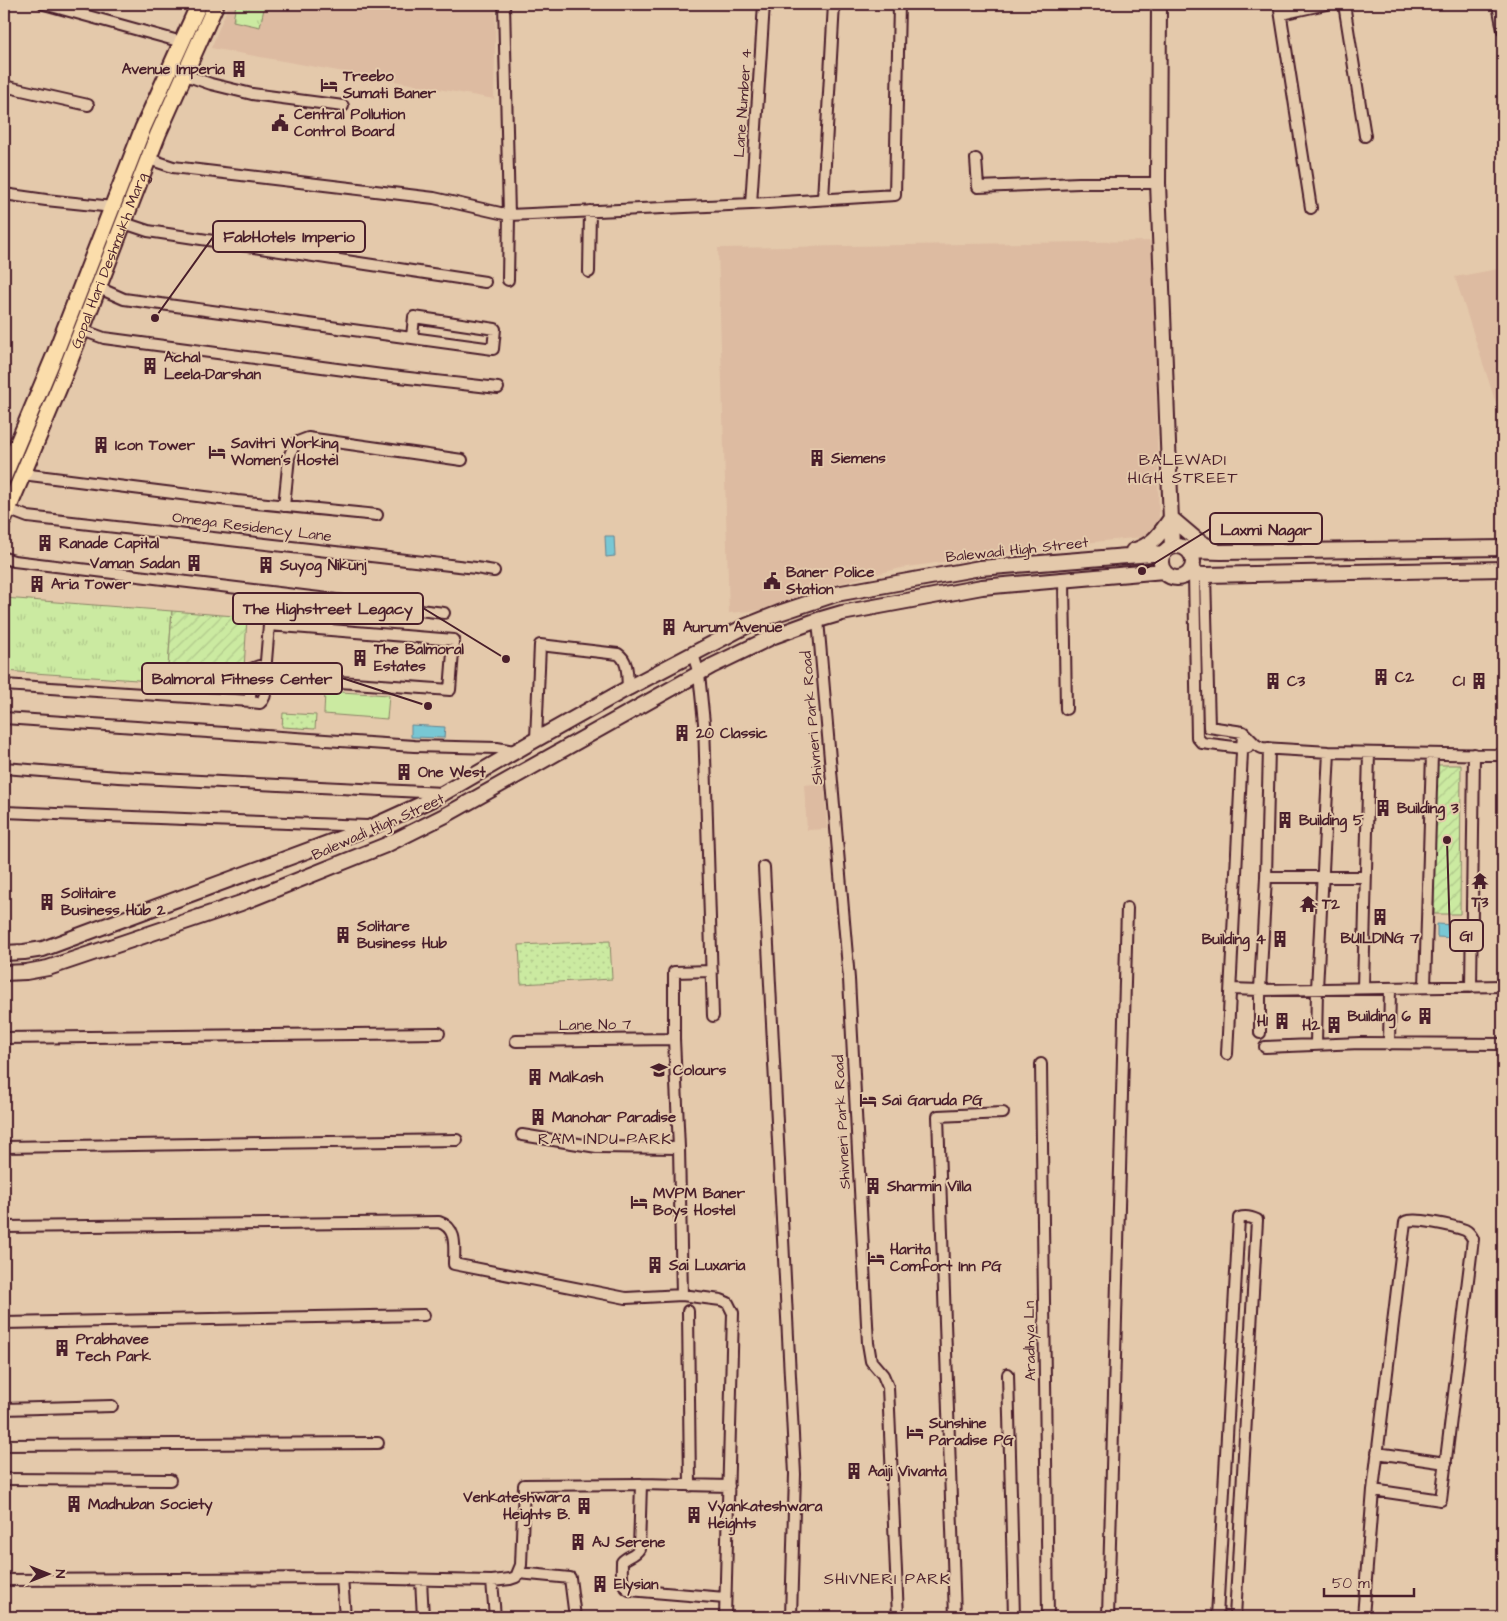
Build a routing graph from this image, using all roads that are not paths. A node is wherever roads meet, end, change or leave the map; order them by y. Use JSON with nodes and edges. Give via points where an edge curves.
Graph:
{"nodes":[{"id":1,"x":44,"y":4,"type":"edge"},
{"id":2,"x":199,"y":4,"type":"edge"},
{"id":3,"x":216,"y":4,"type":"edge"},
{"id":4,"x":504,"y":4,"type":"edge"},
{"id":5,"x":764,"y":4,"type":"edge"},
{"id":6,"x":834,"y":4,"type":"edge"},
{"id":7,"x":899,"y":4,"type":"edge"},
{"id":8,"x":1159,"y":4,"type":"edge"},
{"id":9,"x":1326,"y":4,"type":"edge"},
{"id":10,"x":1344,"y":4,"type":"edge"},
{"id":11,"x":1498,"y":5,"type":"edge"},
{"id":12,"x":1280,"y":9,"type":"edge"},
{"id":13,"x":1503,"y":30,"type":"edge"},
{"id":14,"x":182,"y":42,"type":"junction"},
{"id":15,"x":185,"y":74,"type":"junction"},
{"id":16,"x":4,"y":86,"type":"edge"},
{"id":17,"x":88,"y":105,"type":"dead end"},
{"id":18,"x":343,"y":106,"type":"dead end"},
{"id":19,"x":1365,"y":136,"type":"dead end"},
{"id":20,"x":148,"y":159,"type":"junction"},
{"id":21,"x":976,"y":159,"type":"dead end"},
{"id":22,"x":1158,"y":183,"type":"junction"},
{"id":23,"x":4,"y":194,"type":"edge"},
{"id":24,"x":823,"y":198,"type":"junction"},
{"id":25,"x":751,"y":204,"type":"junction"},
{"id":26,"x":113,"y":208,"type":"junction"},
{"id":27,"x":1311,"y":208,"type":"dead end"},
{"id":28,"x":590,"y":211,"type":"junction"},
{"id":29,"x":509,"y":215,"type":"junction"},
{"id":30,"x":124,"y":223,"type":"junction"},
{"id":31,"x":589,"y":272,"type":"dead end"},
{"id":32,"x":508,"y":280,"type":"dead end"},
{"id":33,"x":485,"y":282,"type":"dead end"},
{"id":34,"x":99,"y":288,"type":"junction"},
{"id":35,"x":82,"y":330,"type":"junction"},
{"id":36,"x":412,"y":337,"type":"junction"},
{"id":37,"x":498,"y":388,"type":"dead end"},
{"id":38,"x":462,"y":460,"type":"dead end"},
{"id":39,"x":22,"y":474,"type":"junction"},
{"id":40,"x":4,"y":476,"type":"edge"},
{"id":41,"x":284,"y":506,"type":"junction"},
{"id":42,"x":6,"y":514,"type":"edge"},
{"id":43,"x":377,"y":515,"type":"dead end"},
{"id":44,"x":1171,"y":518,"type":"junction"},
{"id":45,"x":1503,"y":548,"type":"edge"},
{"id":46,"x":1168,"y":550,"type":"junction"},
{"id":47,"x":1189,"y":551,"type":"junction"},
{"id":48,"x":1221,"y":552,"type":"junction"},
{"id":49,"x":1117,"y":556,"type":"junction"},
{"id":50,"x":4,"y":558,"type":"edge"},
{"id":51,"x":1503,"y":569,"type":"edge"},
{"id":52,"x":494,"y":571,"type":"dead end"},
{"id":53,"x":1164,"y":571,"type":"junction"},
{"id":54,"x":1196,"y":574,"type":"junction"},
{"id":55,"x":1064,"y":580,"type":"junction"},
{"id":56,"x":444,"y":612,"type":"dead end"},
{"id":57,"x":818,"y":620,"type":"junction"},
{"id":58,"x":734,"y":634,"type":"junction"},
{"id":59,"x":743,"y":651,"type":"junction"},
{"id":60,"x":693,"y":654,"type":"junction"},
{"id":61,"x":265,"y":673,"type":"junction"},
{"id":62,"x":699,"y":674,"type":"junction"},
{"id":63,"x":4,"y":685,"type":"edge"},
{"id":64,"x":628,"y":688,"type":"junction"},
{"id":65,"x":251,"y":700,"type":"junction"},
{"id":66,"x":1066,"y":709,"type":"dead end"},
{"id":67,"x":4,"y":718,"type":"edge"},
{"id":68,"x":1209,"y":727,"type":"junction"},
{"id":69,"x":1243,"y":732,"type":"junction"},
{"id":70,"x":536,"y":739,"type":"junction"},
{"id":71,"x":1199,"y":741,"type":"junction"},
{"id":72,"x":1256,"y":746,"type":"junction"},
{"id":73,"x":1242,"y":748,"type":"junction"},
{"id":74,"x":1269,"y":748,"type":"junction"},
{"id":75,"x":514,"y":751,"type":"junction"},
{"id":76,"x":1329,"y":752,"type":"junction"},
{"id":77,"x":1369,"y":753,"type":"junction"},
{"id":78,"x":1432,"y":754,"type":"junction"},
{"id":79,"x":1474,"y":754,"type":"junction"},
{"id":80,"x":1503,"y":755,"type":"edge"},
{"id":81,"x":4,"y":768,"type":"edge"},
{"id":82,"x":444,"y":793,"type":"junction"},
{"id":83,"x":4,"y":812,"type":"edge"},
{"id":84,"x":371,"y":827,"type":"junction"},
{"id":85,"x":764,"y":867,"type":"dead end"},
{"id":86,"x":1266,"y":877,"type":"junction"},
{"id":87,"x":1322,"y":878,"type":"junction"},
{"id":88,"x":1365,"y":878,"type":"junction"},
{"id":89,"x":1127,"y":908,"type":"dead end"},
{"id":90,"x":4,"y":953,"type":"edge"},
{"id":91,"x":712,"y":971,"type":"junction"},
{"id":92,"x":4,"y":973,"type":"edge"},
{"id":93,"x":1503,"y":986,"type":"edge"},
{"id":94,"x":1425,"y":987,"type":"junction"},
{"id":95,"x":1471,"y":987,"type":"junction"},
{"id":96,"x":1363,"y":988,"type":"junction"},
{"id":97,"x":1390,"y":988,"type":"junction"},
{"id":98,"x":1231,"y":989,"type":"junction"},
{"id":99,"x":1317,"y":989,"type":"junction"},
{"id":100,"x":1260,"y":990,"type":"junction"},
{"id":101,"x":713,"y":1016,"type":"dead end"},
{"id":102,"x":439,"y":1033,"type":"dead end"},
{"id":103,"x":1260,"y":1033,"type":"dead end"},
{"id":104,"x":4,"y":1038,"type":"edge"},
{"id":105,"x":674,"y":1039,"type":"junction"},
{"id":106,"x":516,"y":1041,"type":"dead end"},
{"id":107,"x":1389,"y":1044,"type":"junction"},
{"id":108,"x":1503,"y":1044,"type":"edge"},
{"id":109,"x":1316,"y":1045,"type":"junction"},
{"id":110,"x":1265,"y":1047,"type":"dead end"},
{"id":111,"x":1227,"y":1054,"type":"dead end"},
{"id":112,"x":1041,"y":1064,"type":"dead end"},
{"id":113,"x":1003,"y":1113,"type":"dead end"},
{"id":114,"x":522,"y":1135,"type":"dead end"},
{"id":115,"x":457,"y":1140,"type":"dead end"},
{"id":116,"x":4,"y":1147,"type":"edge"},
{"id":117,"x":679,"y":1148,"type":"junction"},
{"id":118,"x":4,"y":1227,"type":"edge"},
{"id":119,"x":682,"y":1296,"type":"junction"},
{"id":120,"x":688,"y":1312,"type":"dead end"},
{"id":121,"x":424,"y":1316,"type":"dead end"},
{"id":122,"x":4,"y":1323,"type":"edge"},
{"id":123,"x":1008,"y":1374,"type":"dead end"},
{"id":124,"x":112,"y":1406,"type":"dead end"},
{"id":125,"x":4,"y":1408,"type":"edge"},
{"id":126,"x":378,"y":1443,"type":"dead end"},
{"id":127,"x":4,"y":1445,"type":"edge"},
{"id":128,"x":1377,"y":1453,"type":"junction"},
{"id":129,"x":1446,"y":1463,"type":"junction"},
{"id":130,"x":4,"y":1480,"type":"edge"},
{"id":131,"x":170,"y":1480,"type":"dead end"},
{"id":132,"x":640,"y":1484,"type":"junction"},
{"id":133,"x":690,"y":1486,"type":"junction"},
{"id":134,"x":729,"y":1486,"type":"junction"},
{"id":135,"x":1373,"y":1490,"type":"junction"},
{"id":136,"x":519,"y":1573,"type":"junction"},
{"id":137,"x":342,"y":1578,"type":"junction"},
{"id":138,"x":4,"y":1580,"type":"edge"},
{"id":139,"x":421,"y":1580,"type":"junction"},
{"id":140,"x":492,"y":1580,"type":"junction"},
{"id":141,"x":725,"y":1598,"type":"junction"},
{"id":142,"x":344,"y":1617,"type":"edge"},
{"id":143,"x":423,"y":1617,"type":"edge"},
{"id":144,"x":495,"y":1617,"type":"edge"},
{"id":145,"x":575,"y":1617,"type":"edge"},
{"id":146,"x":725,"y":1617,"type":"edge"},
{"id":147,"x":791,"y":1617,"type":"edge"},
{"id":148,"x":898,"y":1617,"type":"edge"},
{"id":149,"x":955,"y":1617,"type":"edge"},
{"id":150,"x":1014,"y":1617,"type":"edge"},
{"id":151,"x":1048,"y":1617,"type":"edge"},
{"id":152,"x":1108,"y":1617,"type":"edge"},
{"id":153,"x":1217,"y":1617,"type":"edge"},
{"id":154,"x":1235,"y":1617,"type":"edge"},
{"id":155,"x":1363,"y":1617,"type":"edge"}],
"edges":[{"from":1,"to":14,"type":"street"},
{"from":2,"to":14,"type":"main road","name":"Gopal Hari Deshmukh Marg"},
{"from":3,"to":15,"type":"main road","name":"Gopal Hari Deshmukh Marg"},
{"from":4,"to":29,"type":"street"},
{"from":5,"to":25,"type":"street","name":"Lane Number 4"},
{"from":6,"to":24,"type":"street"},
{"from":7,"to":24,"type":"street","via":[[895,195]]},
{"from":8,"to":22,"type":"street"},
{"from":9,"to":12,"type":"street"},
{"from":10,"to":19,"type":"street"},
{"from":11,"to":13,"type":"street"},
{"from":12,"to":27,"type":"street"},
{"from":14,"to":26,"type":"main road","name":"Gopal Hari Deshmukh Marg","via":[[143,128]]},
{"from":15,"to":18,"type":"street","via":[[252,94]]},
{"from":15,"to":20,"type":"main road","name":"Gopal Hari Deshmukh Marg"},
{"from":16,"to":17,"type":"street"},
{"from":20,"to":29,"type":"street","via":[[174,168],[434,198]]},
{"from":20,"to":30,"type":"main road","name":"Gopal Hari Deshmukh Marg"},
{"from":21,"to":22,"type":"street","via":[[978,188]]},
{"from":22,"to":44,"type":"street"},
{"from":23,"to":26,"type":"street"},
{"from":24,"to":25,"type":"street"},
{"from":25,"to":28,"type":"street"},
{"from":26,"to":40,"type":"main road","name":"Gopal Hari Deshmukh Marg"},
{"from":28,"to":29,"type":"street"},
{"from":28,"to":31,"type":"street"},
{"from":29,"to":32,"type":"street"},
{"from":30,"to":33,"type":"street","via":[[148,231]]},
{"from":30,"to":34,"type":"main road","name":"Gopal Hari Deshmukh Marg"},
{"from":34,"to":35,"type":"main road","name":"Gopal Hari Deshmukh Marg"},
{"from":34,"to":36,"type":"street","via":[[124,298]]},
{"from":35,"to":37,"type":"street","via":[[104,338],[382,376]]},
{"from":35,"to":39,"type":"main road","name":"Gopal Hari Deshmukh Marg"},
{"from":36,"to":36,"type":"street","via":[[493,349],[495,329],[414,317]]},
{"from":38,"to":41,"type":"street","via":[[308,438],[296,443],[289,457]]},
{"from":39,"to":41,"type":"street"},
{"from":39,"to":42,"type":"main road","name":"Gopal Hari Deshmukh Marg"},
{"from":41,"to":43,"type":"street"},
{"from":42,"to":52,"type":"street","name":"Omega Residency Lane"},
{"from":44,"to":46,"type":"street"},
{"from":44,"to":48,"type":"street","via":[[1197,540]]},
{"from":44,"to":49,"type":"street","via":[[1148,546]]},
{"from":45,"to":48,"type":"street"},
{"from":46,"to":47,"type":"street","name":"Balewadi High Street","via":[[1181,546]]},
{"from":46,"to":49,"type":"street","name":"Balewadi High Street"},
{"from":46,"to":53,"type":"street","via":[[1161,562]]},
{"from":47,"to":48,"type":"street"},
{"from":47,"to":54,"type":"street","via":[[1193,560],[1191,570]]},
{"from":49,"to":58,"type":"street","name":"Balewadi High Street","via":[[980,568],[836,594],[766,617]]},
{"from":50,"to":56,"type":"street"},
{"from":51,"to":54,"type":"street"},
{"from":53,"to":54,"type":"street","name":"Balewadi High Street","via":[[1175,578]]},
{"from":53,"to":55,"type":"street","name":"Balewadi High Street"},
{"from":54,"to":68,"type":"street"},
{"from":54,"to":71,"type":"street","via":[[1196,718]]},
{"from":55,"to":57,"type":"street","name":"Balewadi High Street","via":[[982,587]]},
{"from":55,"to":66,"type":"street"},
{"from":57,"to":59,"type":"street","name":"Balewadi High Street"},
{"from":57,"to":148,"type":"street","name":"Shivneri Park Road","via":[[849,979],[868,1343],[871,1361],[888,1387]]},
{"from":58,"to":59,"type":"street"},
{"from":58,"to":60,"type":"street","name":"Balewadi High Street"},
{"from":59,"to":62,"type":"street","name":"Balewadi High Street"},
{"from":60,"to":62,"type":"street"},
{"from":60,"to":64,"type":"street","name":"Balewadi High Street"},
{"from":61,"to":61,"type":"street","via":[[450,690],[454,640],[269,625]]},
{"from":61,"to":65,"type":"street","via":[[264,700],[260,703]]},
{"from":61,"to":65,"type":"street","via":[[259,666],[251,669]]},
{"from":62,"to":91,"type":"street","via":[[704,723]]},
{"from":62,"to":92,"type":"street","name":"Balewadi High Street","via":[[386,845],[241,903],[76,959],[48,968]]},
{"from":63,"to":65,"type":"street"},
{"from":64,"to":70,"type":"street","name":"Balewadi High Street"},
{"from":64,"to":70,"type":"street","via":[[626,663],[618,654],[540,645]]},
{"from":67,"to":75,"type":"street"},
{"from":68,"to":69,"type":"street"},
{"from":68,"to":71,"type":"street"},
{"from":69,"to":72,"type":"street"},
{"from":69,"to":73,"type":"street"},
{"from":70,"to":75,"type":"street","name":"Balewadi High Street"},
{"from":71,"to":73,"type":"street"},
{"from":72,"to":73,"type":"street"},
{"from":72,"to":74,"type":"street"},
{"from":73,"to":98,"type":"street"},
{"from":74,"to":76,"type":"street"},
{"from":74,"to":86,"type":"street"},
{"from":75,"to":82,"type":"street","name":"Balewadi High Street"},
{"from":76,"to":77,"type":"street"},
{"from":76,"to":87,"type":"street"},
{"from":77,"to":78,"type":"street"},
{"from":77,"to":88,"type":"street"},
{"from":78,"to":79,"type":"street"},
{"from":78,"to":94,"type":"street"},
{"from":79,"to":80,"type":"street"},
{"from":79,"to":95,"type":"street"},
{"from":81,"to":82,"type":"street","via":[[118,777]]},
{"from":82,"to":84,"type":"street","name":"Balewadi High Street"},
{"from":83,"to":84,"type":"street"},
{"from":84,"to":90,"type":"street","name":"Balewadi High Street","via":[[44,949]]},
{"from":85,"to":147,"type":"street","via":[[794,1474]]},
{"from":86,"to":87,"type":"street"},
{"from":86,"to":100,"type":"street"},
{"from":87,"to":88,"type":"street"},
{"from":87,"to":99,"type":"street"},
{"from":88,"to":96,"type":"street"},
{"from":89,"to":152,"type":"street"},
{"from":91,"to":101,"type":"street"},
{"from":91,"to":105,"type":"street","via":[[674,972]]},
{"from":93,"to":95,"type":"street"},
{"from":94,"to":95,"type":"street"},
{"from":94,"to":97,"type":"street"},
{"from":96,"to":97,"type":"street"},
{"from":96,"to":99,"type":"street"},
{"from":97,"to":107,"type":"street"},
{"from":98,"to":100,"type":"street"},
{"from":98,"to":111,"type":"street"},
{"from":99,"to":100,"type":"street"},
{"from":99,"to":109,"type":"street"},
{"from":100,"to":103,"type":"street"},
{"from":102,"to":104,"type":"street"},
{"from":105,"to":106,"type":"street","name":"Lane No 7"},
{"from":105,"to":117,"type":"street"},
{"from":107,"to":108,"type":"street"},
{"from":107,"to":109,"type":"street"},
{"from":109,"to":110,"type":"street"},
{"from":112,"to":151,"type":"street","name":"Aradhya Ln"},
{"from":113,"to":149,"type":"street","via":[[938,1116]]},
{"from":114,"to":117,"type":"street","via":[[597,1148]]},
{"from":115,"to":116,"type":"street"},
{"from":117,"to":119,"type":"street"},
{"from":118,"to":119,"type":"street","via":[[440,1222],[447,1224],[454,1238],[454,1264],[626,1298]]},
{"from":119,"to":134,"type":"street","via":[[721,1300],[733,1313]]},
{"from":120,"to":133,"type":"street"},
{"from":121,"to":122,"type":"street"},
{"from":123,"to":150,"type":"street"},
{"from":124,"to":125,"type":"street"},
{"from":126,"to":127,"type":"street"},
{"from":128,"to":129,"type":"street"},
{"from":128,"to":129,"type":"street","via":[[1405,1222],[1418,1219],[1467,1230],[1474,1239]]},
{"from":128,"to":135,"type":"street"},
{"from":129,"to":135,"type":"street","via":[[1441,1500]]},
{"from":130,"to":131,"type":"street"},
{"from":132,"to":133,"type":"street"},
{"from":132,"to":136,"type":"street","via":[[524,1485]]},
{"from":132,"to":141,"type":"street","via":[[638,1548],[636,1554],[622,1562],[625,1588]]},
{"from":133,"to":134,"type":"street"},
{"from":134,"to":141,"type":"street"},
{"from":135,"to":155,"type":"street"},
{"from":136,"to":140,"type":"street","via":[[510,1579]]},
{"from":136,"to":145,"type":"street","via":[[570,1578]]},
{"from":137,"to":138,"type":"street"},
{"from":137,"to":139,"type":"street"},
{"from":137,"to":142,"type":"street"},
{"from":139,"to":140,"type":"street"},
{"from":139,"to":143,"type":"street"},
{"from":140,"to":144,"type":"street"},
{"from":141,"to":146,"type":"street"},
{"from":153,"to":154,"type":"street","via":[[1239,1218],[1244,1217],[1257,1220]]}]}
